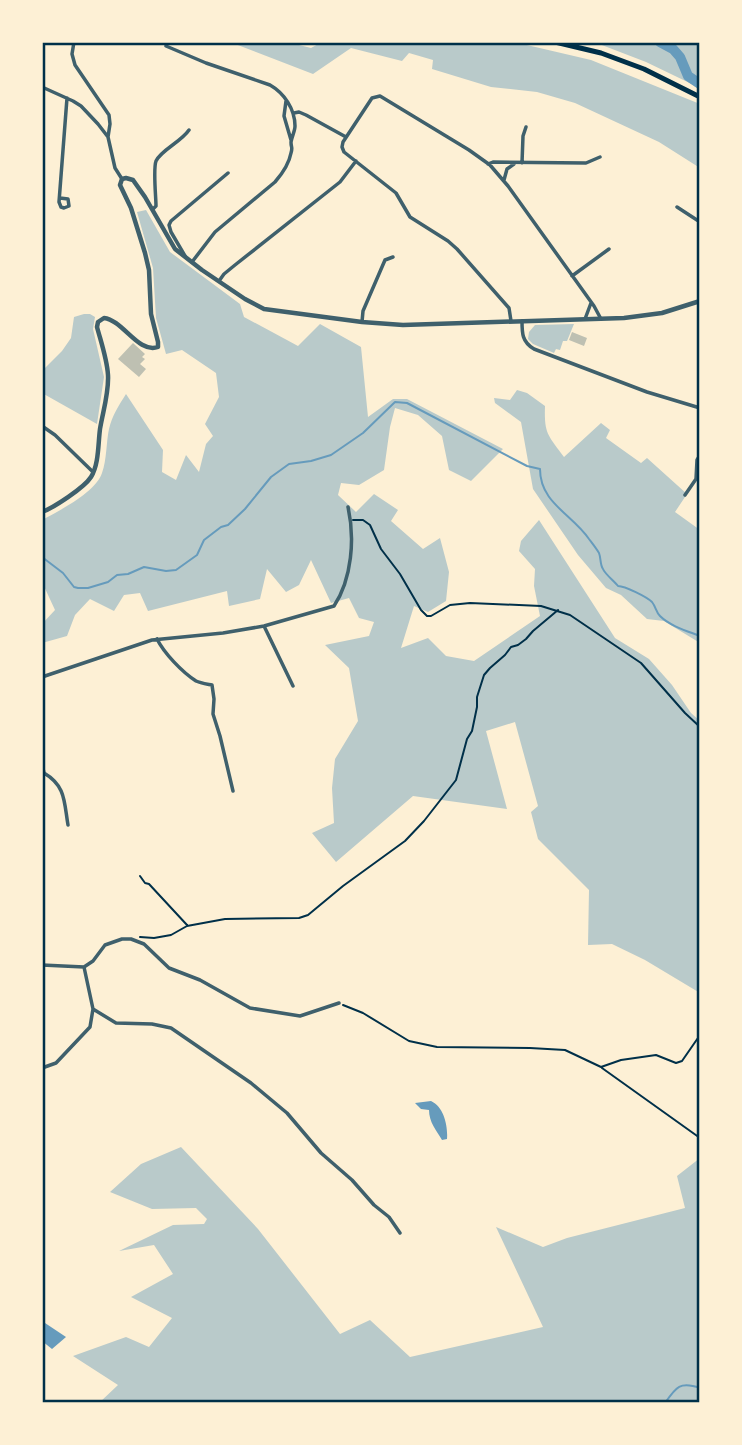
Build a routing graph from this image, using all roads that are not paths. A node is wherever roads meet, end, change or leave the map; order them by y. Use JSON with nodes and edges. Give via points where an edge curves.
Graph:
{"nodes":[{"id":1,"x":74,"y":42,"type":"edge"},
{"id":2,"x":555,"y":42,"type":"edge"},
{"id":3,"x":166,"y":46,"type":"dead end"},
{"id":4,"x":42,"y":87,"type":"edge"},
{"id":5,"x":700,"y":97,"type":"edge"},
{"id":6,"x":67,"y":98,"type":"junction"},
{"id":7,"x":286,"y":101,"type":"junction"},
{"id":8,"x":294,"y":113,"type":"junction"},
{"id":9,"x":526,"y":127,"type":"dead end"},
{"id":10,"x":188,"y":130,"type":"dead end"},
{"id":11,"x":108,"y":137,"type":"junction"},
{"id":12,"x":346,"y":137,"type":"junction"},
{"id":13,"x":291,"y":142,"type":"junction"},
{"id":14,"x":600,"y":157,"type":"dead end"},
{"id":15,"x":356,"y":161,"type":"junction"},
{"id":16,"x":488,"y":163,"type":"junction"},
{"id":17,"x":516,"y":163,"type":"junction"},
{"id":18,"x":522,"y":163,"type":"junction"},
{"id":19,"x":228,"y":173,"type":"dead end"},
{"id":20,"x":122,"y":179,"type":"junction"},
{"id":21,"x":504,"y":181,"type":"junction"},
{"id":22,"x":60,"y":198,"type":"dead end"},
{"id":23,"x":677,"y":207,"type":"dead end"},
{"id":24,"x":153,"y":209,"type":"junction"},
{"id":25,"x":700,"y":222,"type":"edge"},
{"id":26,"x":609,"y":249,"type":"dead end"},
{"id":27,"x":393,"y":257,"type":"dead end"},
{"id":28,"x":186,"y":258,"type":"junction"},
{"id":29,"x":192,"y":262,"type":"junction"},
{"id":30,"x":572,"y":276,"type":"junction"},
{"id":31,"x":219,"y":281,"type":"junction"},
{"id":32,"x":700,"y":302,"type":"edge"},
{"id":33,"x":591,"y":303,"type":"junction"},
{"id":34,"x":585,"y":319,"type":"junction"},
{"id":35,"x":601,"y":319,"type":"junction"},
{"id":36,"x":511,"y":321,"type":"junction"},
{"id":37,"x":522,"y":321,"type":"junction"},
{"id":38,"x":362,"y":322,"type":"junction"},
{"id":39,"x":700,"y":408,"type":"edge"},
{"id":40,"x":42,"y":426,"type":"edge"},
{"id":41,"x":700,"y":455,"type":"edge"},
{"id":42,"x":93,"y":472,"type":"junction"},
{"id":43,"x":685,"y":495,"type":"dead end"},
{"id":44,"x":348,"y":507,"type":"dead end"},
{"id":45,"x":42,"y":512,"type":"edge"},
{"id":46,"x":264,"y":626,"type":"junction"},
{"id":47,"x":157,"y":639,"type":"junction"},
{"id":48,"x":42,"y":677,"type":"edge"},
{"id":49,"x":293,"y":686,"type":"dead end"},
{"id":50,"x":42,"y":764,"type":"edge"},
{"id":51,"x":44,"y":773,"type":"junction"},
{"id":52,"x":42,"y":779,"type":"edge"},
{"id":53,"x":233,"y":791,"type":"dead end"},
{"id":54,"x":68,"y":825,"type":"dead end"},
{"id":55,"x":42,"y":965,"type":"edge"},
{"id":56,"x":84,"y":967,"type":"junction"},
{"id":57,"x":339,"y":1003,"type":"road end"},
{"id":58,"x":93,"y":1009,"type":"junction"},
{"id":59,"x":42,"y":1068,"type":"edge"},
{"id":60,"x":400,"y":1233,"type":"dead end"}],
"edges":[{"from":1,"to":11,"type":"street","via":[[75,65],[109,115]]},
{"from":2,"to":5,"type":"main road","via":[[601,53]]},
{"from":3,"to":7,"type":"street","via":[[270,85]]},
{"from":4,"to":6,"type":"street"},
{"from":6,"to":11,"type":"street","via":[[81,106]]},
{"from":6,"to":22,"type":"street"},
{"from":7,"to":8,"type":"street"},
{"from":7,"to":13,"type":"street","via":[[284,117]]},
{"from":8,"to":12,"type":"street"},
{"from":8,"to":13,"type":"street"},
{"from":9,"to":18,"type":"street"},
{"from":10,"to":24,"type":"street","via":[[156,161]]},
{"from":11,"to":20,"type":"street"},
{"from":12,"to":15,"type":"street","via":[[342,149]]},
{"from":12,"to":16,"type":"street","via":[[369,100],[380,96]]},
{"from":13,"to":29,"type":"street","via":[[292,152],[282,174],[215,232]]},
{"from":14,"to":18,"type":"street","via":[[586,163]]},
{"from":15,"to":31,"type":"street","via":[[340,182]]},
{"from":15,"to":36,"type":"street","via":[[396,193],[410,217],[457,249],[509,308]]},
{"from":16,"to":17,"type":"street"},
{"from":16,"to":21,"type":"street"},
{"from":17,"to":18,"type":"street"},
{"from":17,"to":21,"type":"street","via":[[507,170]]},
{"from":19,"to":28,"type":"street","via":[[169,225]]},
{"from":20,"to":24,"type":"street","via":[[133,180]]},
{"from":20,"to":42,"type":"street","via":[[120,185],[147,261],[158,347],[149,349],[111,319],[98,322],[108,390]]},
{"from":21,"to":30,"type":"street"},
{"from":23,"to":25,"type":"street"},
{"from":24,"to":28,"type":"street","via":[[169,241]]},
{"from":26,"to":30,"type":"street"},
{"from":27,"to":38,"type":"street","via":[[385,260]]},
{"from":28,"to":29,"type":"street"},
{"from":29,"to":31,"type":"street"},
{"from":30,"to":33,"type":"street"},
{"from":31,"to":38,"type":"street","via":[[264,309]]},
{"from":32,"to":35,"type":"street","via":[[649,316]]},
{"from":33,"to":34,"type":"street"},
{"from":33,"to":35,"type":"street"},
{"from":34,"to":35,"type":"street"},
{"from":34,"to":37,"type":"street"},
{"from":36,"to":37,"type":"street"},
{"from":36,"to":38,"type":"street"},
{"from":37,"to":39,"type":"street","via":[[525,341],[534,349]]},
{"from":40,"to":42,"type":"street"},
{"from":41,"to":43,"type":"street","via":[[696,479]]},
{"from":42,"to":45,"type":"street","via":[[78,490]]},
{"from":44,"to":46,"type":"street","via":[[351,552],[344,587],[334,606]]},
{"from":46,"to":47,"type":"street"},
{"from":46,"to":49,"type":"street"},
{"from":47,"to":48,"type":"street"},
{"from":47,"to":53,"type":"street","via":[[197,682],[212,685],[213,714]]},
{"from":50,"to":51,"type":"street"},
{"from":51,"to":52,"type":"street"},
{"from":51,"to":54,"type":"street","via":[[61,787]]},
{"from":55,"to":56,"type":"street"},
{"from":56,"to":57,"type":"street","via":[[105,945],[131,939],[144,944],[169,968],[250,1008],[300,1016]]},
{"from":56,"to":58,"type":"street"},
{"from":58,"to":59,"type":"street","via":[[90,1027],[56,1063]]},
{"from":58,"to":60,"type":"street","via":[[116,1023],[171,1028],[251,1083],[287,1113]]}]}
